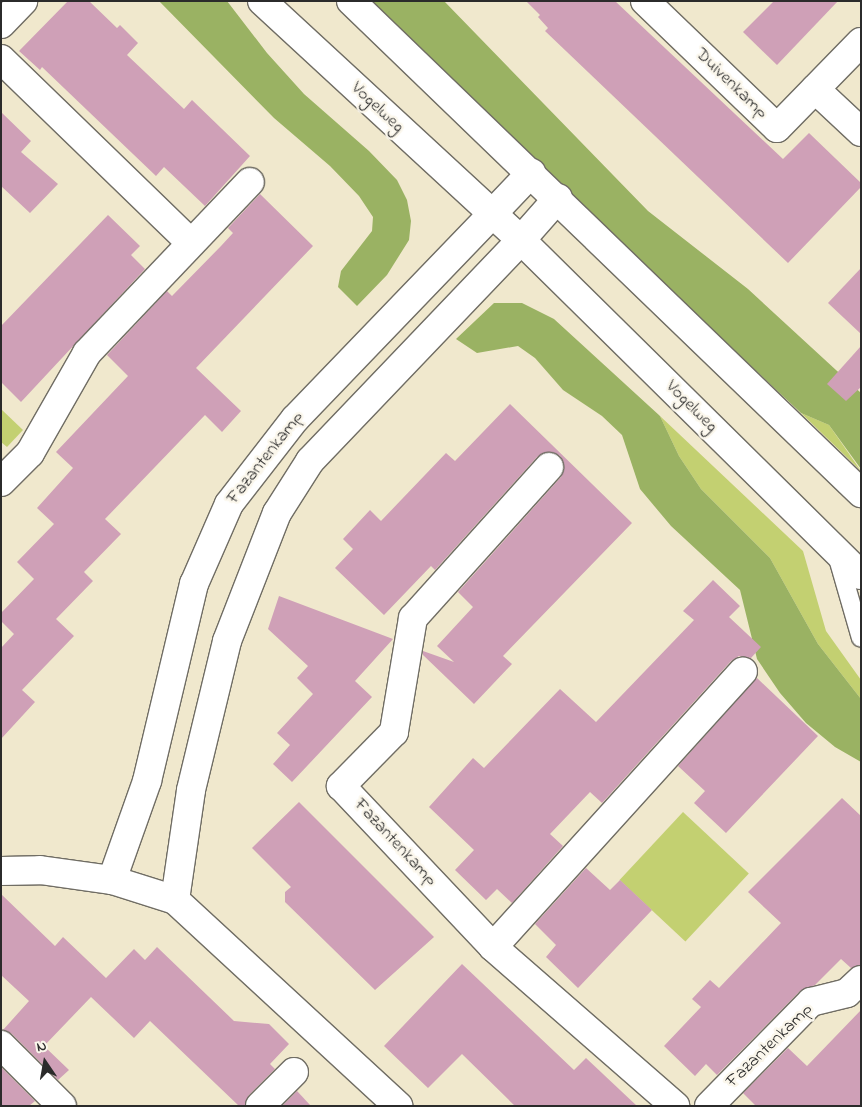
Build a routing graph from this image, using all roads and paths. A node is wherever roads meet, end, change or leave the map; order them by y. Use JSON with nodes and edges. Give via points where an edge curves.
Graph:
{"nodes":[{"id":1,"x":23,"y":1,"type":"edge"},
{"id":2,"x":262,"y":1,"type":"edge"},
{"id":3,"x":351,"y":1,"type":"edge"},
{"id":4,"x":645,"y":1,"type":"edge"},
{"id":5,"x":1,"y":24,"type":"edge"},
{"id":6,"x":861,"y":42,"type":"edge"},
{"id":7,"x":1,"y":59,"type":"edge"},
{"id":8,"x":815,"y":89,"type":"junction"},
{"id":9,"x":861,"y":132,"type":"edge"},
{"id":10,"x":531,"y":173,"type":"junction"},
{"id":11,"x":250,"y":182,"type":"dead end"},
{"id":12,"x":558,"y":198,"type":"junction"},
{"id":13,"x":492,"y":214,"type":"junction"},
{"id":14,"x":521,"y":240,"type":"junction"},
{"id":15,"x":190,"y":242,"type":"junction"},
{"id":16,"x":549,"y":467,"type":"dead end"},
{"id":17,"x":1,"y":482,"type":"edge"},
{"id":18,"x":861,"y":493,"type":"edge"},
{"id":19,"x":835,"y":549,"type":"junction"},
{"id":20,"x":861,"y":574,"type":"edge"},
{"id":21,"x":861,"y":638,"type":"edge"},
{"id":22,"x":743,"y":671,"type":"dead end"},
{"id":23,"x":1,"y":871,"type":"edge"},
{"id":24,"x":112,"y":880,"type":"junction"},
{"id":25,"x":175,"y":900,"type":"junction"},
{"id":26,"x":493,"y":947,"type":"junction"},
{"id":27,"x":861,"y":980,"type":"edge"},
{"id":28,"x":1,"y":1045,"type":"edge"},
{"id":29,"x":294,"y":1072,"type":"dead end"},
{"id":30,"x":62,"y":1106,"type":"edge"},
{"id":31,"x":260,"y":1106,"type":"edge"},
{"id":32,"x":398,"y":1106,"type":"edge"},
{"id":33,"x":675,"y":1106,"type":"edge"},
{"id":34,"x":709,"y":1106,"type":"edge"}],
"edges":[{"from":1,"to":5,"type":"street"},
{"from":2,"to":13,"type":"street","name":"Vogelweg"},
{"from":3,"to":10,"type":"street"},
{"from":4,"to":8,"type":"street","name":"Duivenkamp","via":[[777,128]]},
{"from":6,"to":8,"type":"street","name":"Duivenkamp"},
{"from":7,"to":15,"type":"street"},
{"from":8,"to":9,"type":"street"},
{"from":10,"to":12,"type":"street"},
{"from":10,"to":13,"type":"street"},
{"from":11,"to":15,"type":"street"},
{"from":12,"to":14,"type":"street"},
{"from":12,"to":18,"type":"street"},
{"from":13,"to":14,"type":"street","name":"Vogelweg"},
{"from":13,"to":24,"type":"street","name":"Fazantenkamp","via":[[294,419],[229,504],[194,584],[147,781]]},
{"from":14,"to":19,"type":"street","name":"Vogelweg"},
{"from":14,"to":25,"type":"street","name":"Fazantenkamp","via":[[310,461],[277,513],[227,641],[191,790]]},
{"from":15,"to":17,"type":"street","via":[[87,353],[30,453]]},
{"from":16,"to":26,"type":"street","name":"Fazantenkamp","via":[[414,618],[394,732],[341,786]]},
{"from":19,"to":20,"type":"street","name":"Vogelweg"},
{"from":19,"to":21,"type":"lane"},
{"from":22,"to":26,"type":"street"},
{"from":23,"to":24,"type":"street","via":[[40,870]]},
{"from":24,"to":25,"type":"street"},
{"from":25,"to":32,"type":"street"},
{"from":26,"to":33,"type":"street","name":"Fazantenkamp"},
{"from":27,"to":34,"type":"street","name":"Fazantenkamp","via":[[847,993],[811,1002]]},
{"from":28,"to":30,"type":"street"},
{"from":29,"to":31,"type":"street"}]}
